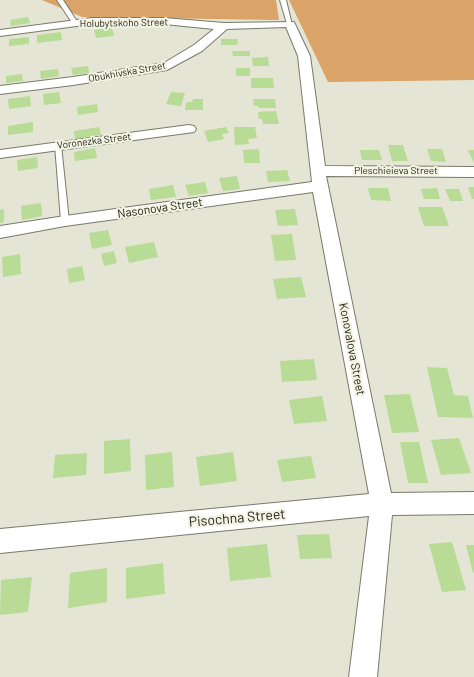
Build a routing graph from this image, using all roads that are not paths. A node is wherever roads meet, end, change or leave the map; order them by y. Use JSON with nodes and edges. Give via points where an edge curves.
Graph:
{"nodes":[{"id":1,"x":60,"y":0,"type":"edge"},
{"id":2,"x":283,"y":0,"type":"edge"},
{"id":3,"x":75,"y":23,"type":"junction"},
{"id":4,"x":290,"y":24,"type":"junction"},
{"id":5,"x":224,"y":26,"type":"junction"},
{"id":6,"x":0,"y":33,"type":"edge"},
{"id":7,"x":0,"y":90,"type":"edge"},
{"id":8,"x":189,"y":128,"type":"dead end"},
{"id":9,"x":58,"y":145,"type":"junction"},
{"id":10,"x":0,"y":154,"type":"edge"},
{"id":11,"x":474,"y":172,"type":"edge"},
{"id":12,"x":319,"y":178,"type":"junction"},
{"id":13,"x":65,"y":221,"type":"junction"},
{"id":14,"x":0,"y":232,"type":"edge"},
{"id":15,"x":474,"y":503,"type":"edge"},
{"id":16,"x":382,"y":504,"type":"junction"},
{"id":17,"x":0,"y":541,"type":"edge"},
{"id":18,"x":363,"y":677,"type":"edge"}],
"edges":[{"from":1,"to":3,"type":"lane"},
{"from":2,"to":4,"type":"lane"},
{"from":3,"to":5,"type":"street","name":"Holubytskoho Street","via":[[164,21]]},
{"from":3,"to":6,"type":"street","name":"Holubytskoho Street"},
{"from":4,"to":5,"type":"street"},
{"from":4,"to":12,"type":"street","name":"Konovalova Street","via":[[304,56]]},
{"from":5,"to":7,"type":"street","name":"Obukhivska Street","via":[[198,48],[167,66]]},
{"from":8,"to":9,"type":"street","name":"Voronezka Street"},
{"from":9,"to":10,"type":"street","name":"Voronezka Street"},
{"from":9,"to":13,"type":"lane"},
{"from":11,"to":12,"type":"street","name":"Pleschieieva Street"},
{"from":12,"to":13,"type":"street","name":"Nasonova Street"},
{"from":12,"to":16,"type":"street","name":"Konovalova Street"},
{"from":13,"to":14,"type":"street","name":"Nasonova Street"},
{"from":15,"to":16,"type":"street","name":"Pisochna Street"},
{"from":16,"to":17,"type":"street","name":"Pisochna Street"},
{"from":16,"to":18,"type":"street","name":"Konovalova Street"}]}
